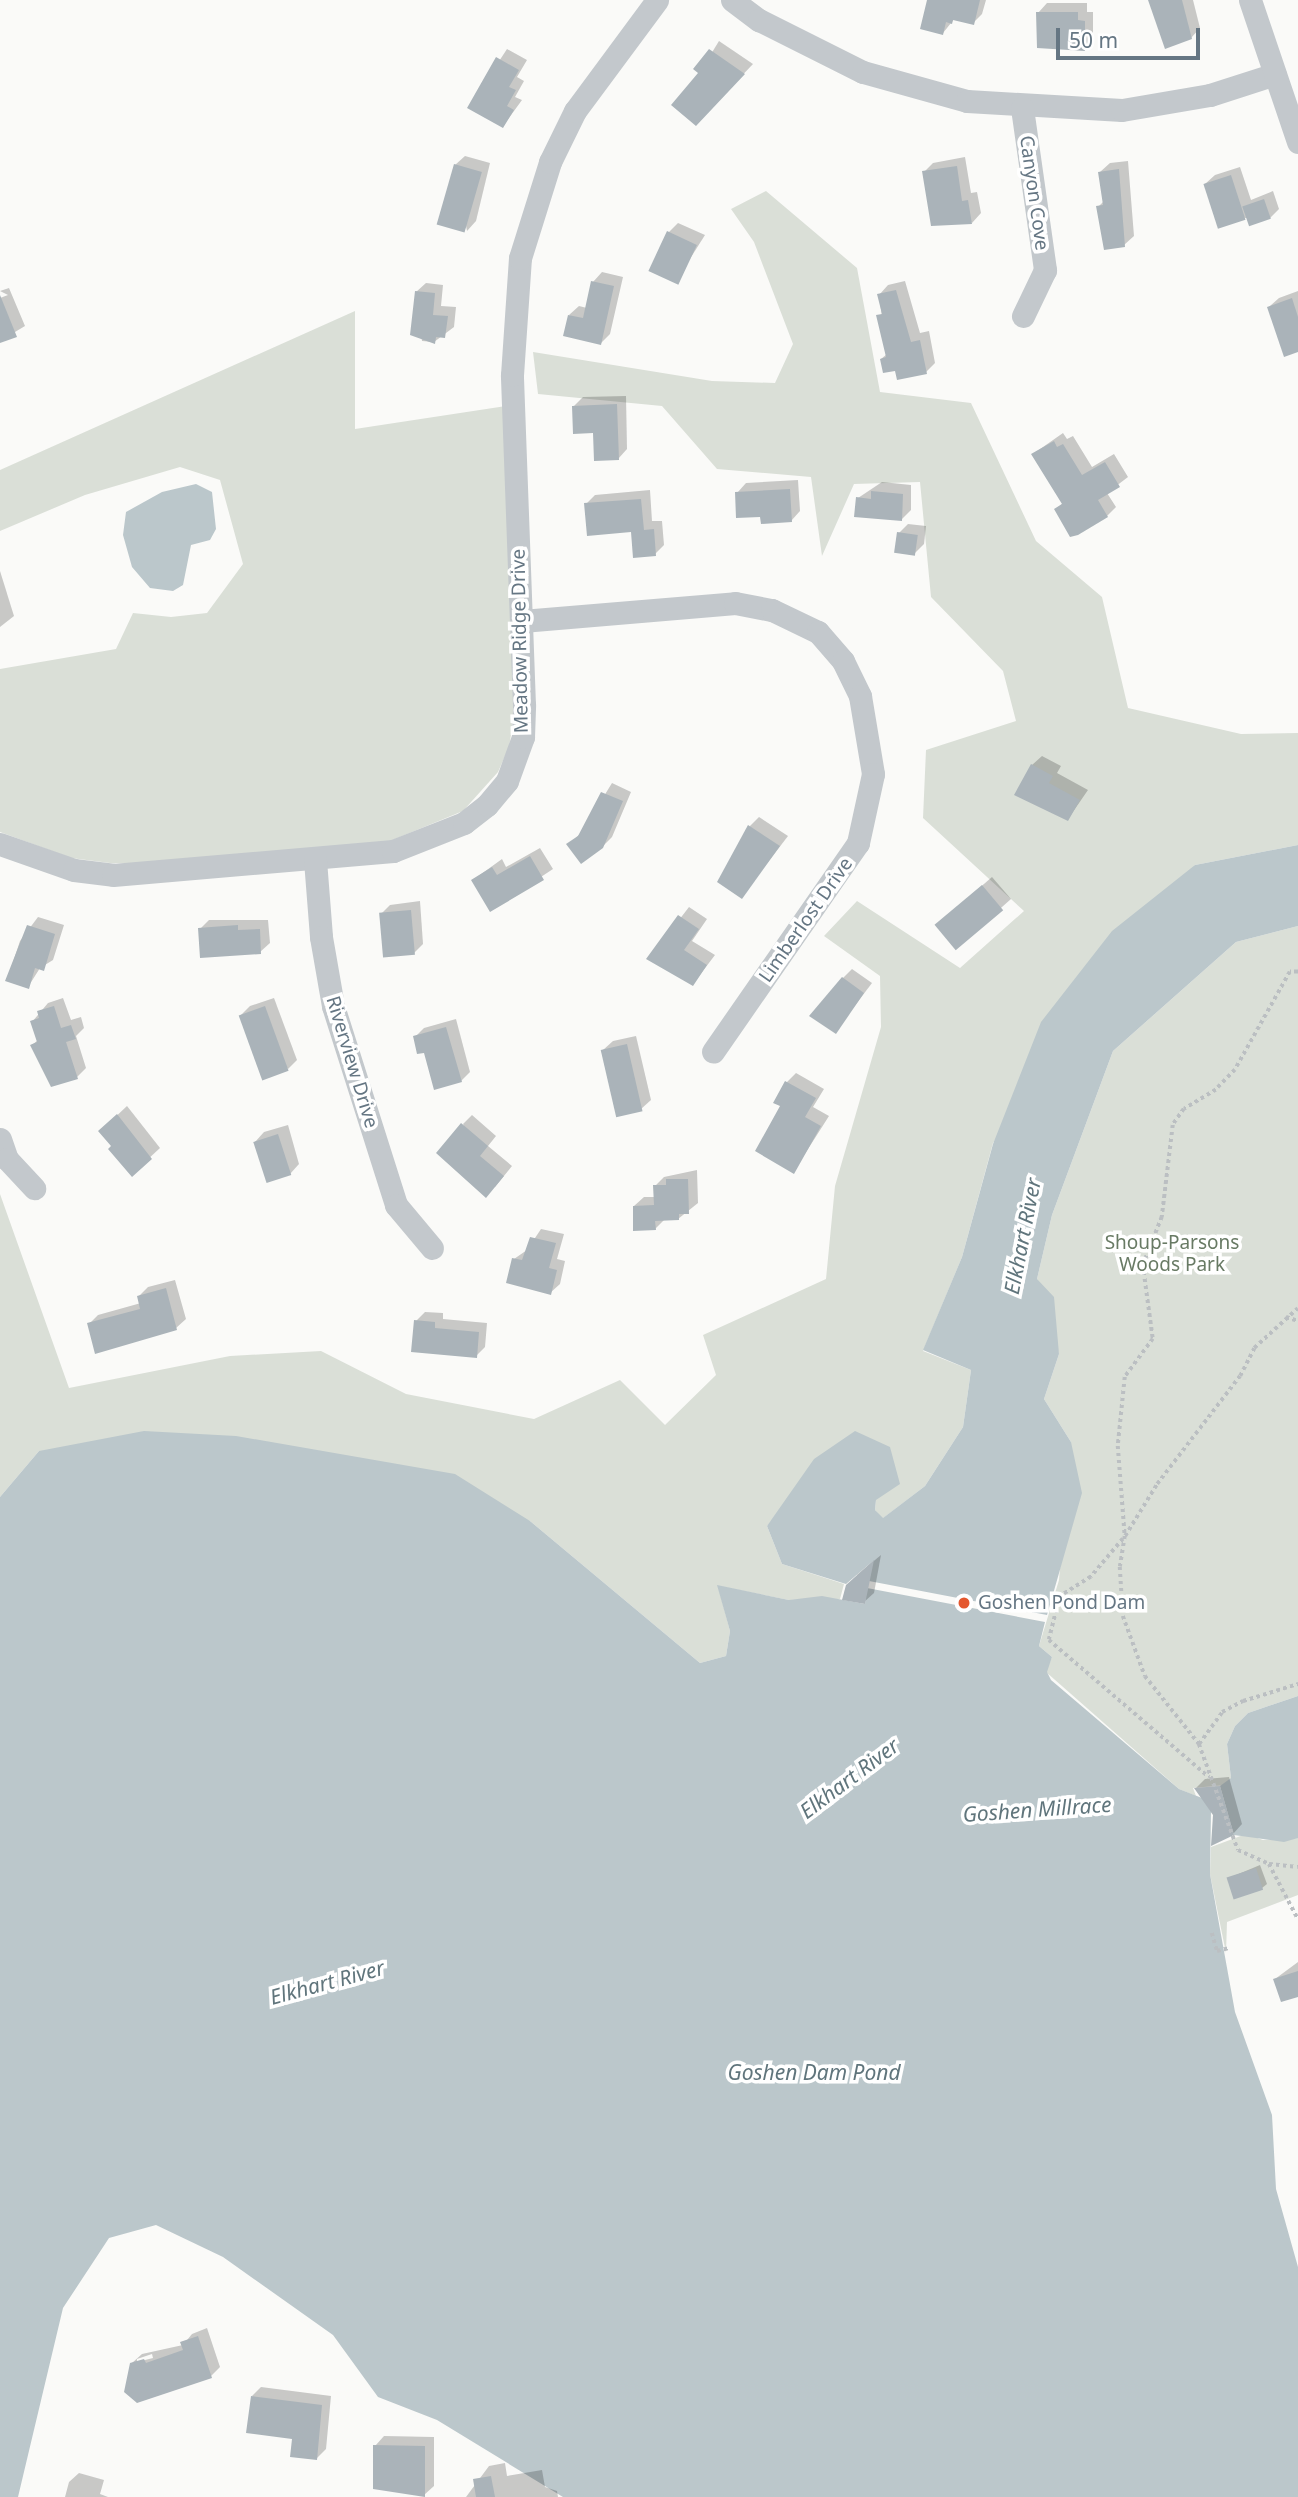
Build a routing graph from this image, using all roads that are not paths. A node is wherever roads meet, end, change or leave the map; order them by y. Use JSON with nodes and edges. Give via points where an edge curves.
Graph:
{"nodes":[{"id":1,"x":657,"y":0,"type":"edge"},
{"id":2,"x":732,"y":0,"type":"edge"},
{"id":3,"x":1250,"y":0,"type":"edge"},
{"id":4,"x":1275,"y":74,"type":"junction"},
{"id":5,"x":1022,"y":108,"type":"junction"},
{"id":6,"x":1298,"y":142,"type":"edge"},
{"id":7,"x":1023,"y":316,"type":"dead end"},
{"id":8,"x":522,"y":621,"type":"junction"},
{"id":9,"x":0,"y":844,"type":"edge"},
{"id":10,"x":315,"y":860,"type":"junction"},
{"id":11,"x":713,"y":1052,"type":"dead end"},
{"id":12,"x":0,"y":1139,"type":"edge"},
{"id":13,"x":34,"y":1188,"type":"dead end"},
{"id":14,"x":432,"y":1248,"type":"dead end"}],
"edges":[{"from":1,"to":8,"type":"street","name":"Meadow Ridge Drive","via":[[575,111],[550,162],[520,258],[512,375]]},
{"from":2,"to":5,"type":"street","via":[[769,26],[863,72],[920,91]]},
{"from":3,"to":4,"type":"street"},
{"from":4,"to":5,"type":"street","via":[[1167,104],[1122,110]]},
{"from":4,"to":6,"type":"street"},
{"from":5,"to":7,"type":"street","name":"Canyon Cove","via":[[1045,270]]},
{"from":8,"to":10,"type":"street","name":"Meadow Ridge Drive","via":[[523,737],[507,781],[487,805],[464,823],[405,847]]},
{"from":8,"to":11,"type":"street","name":"Limberlost Drive","via":[[735,603],[772,610],[818,632],[843,661],[860,695],[873,774],[858,843]]},
{"from":9,"to":10,"type":"street","name":"Meadow Ridge Drive","via":[[74,870],[113,874]]},
{"from":10,"to":14,"type":"street","name":"Riverview Drive","via":[[333,1006],[396,1205]]},
{"from":12,"to":13,"type":"street","via":[[7,1159]]}]}
